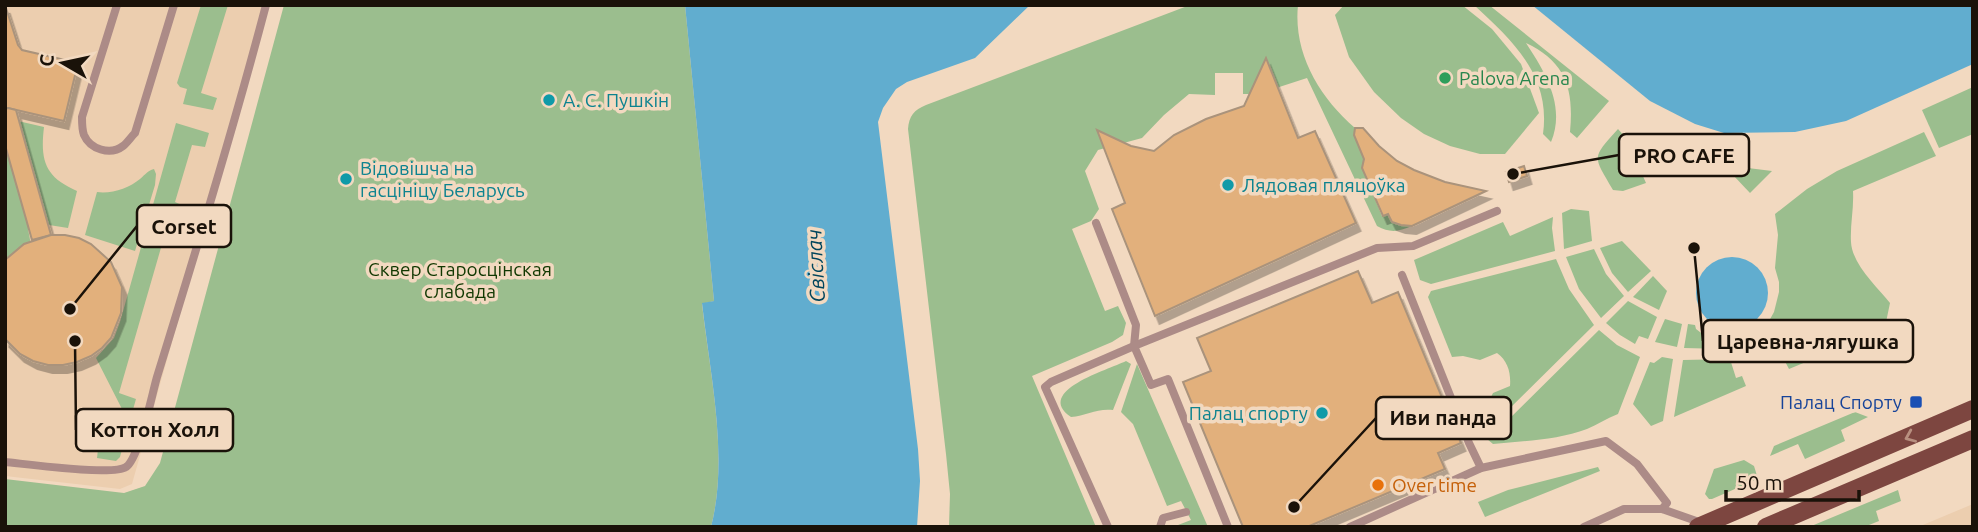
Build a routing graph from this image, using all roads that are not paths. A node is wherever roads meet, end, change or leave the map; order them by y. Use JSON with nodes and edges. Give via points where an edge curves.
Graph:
{"nodes":[{"id":1,"x":117,"y":5,"type":"edge"},
{"id":2,"x":174,"y":5,"type":"edge"},
{"id":3,"x":266,"y":5,"type":"edge"},
{"id":4,"x":1497,"y":211,"type":"dead end"},
{"id":5,"x":1096,"y":223,"type":"dead end"},
{"id":6,"x":1402,"y":275,"type":"dead end"},
{"id":7,"x":1134,"y":346,"type":"junction"},
{"id":8,"x":1973,"y":409,"type":"edge"},
{"id":9,"x":1973,"y":439,"type":"edge"},
{"id":10,"x":5,"y":462,"type":"edge"},
{"id":11,"x":1481,"y":468,"type":"junction"},
{"id":12,"x":1661,"y":509,"type":"junction"},
{"id":13,"x":1186,"y":512,"type":"dead end"},
{"id":14,"x":1702,"y":525,"type":"edge"},
{"id":15,"x":1108,"y":527,"type":"edge"},
{"id":16,"x":1160,"y":527,"type":"edge"},
{"id":17,"x":1228,"y":527,"type":"edge"},
{"id":18,"x":1350,"y":527,"type":"edge"},
{"id":19,"x":1584,"y":527,"type":"edge"},
{"id":20,"x":1766,"y":527,"type":"edge"}],
"edges":[{"from":1,"to":2,"type":"lane","via":[[82,117],[89,142],[110,152],[122,148],[135,133]]},
{"from":3,"to":10,"type":"lane","via":[[132,460],[126,467],[108,471]]},
{"from":4,"to":7,"type":"lane","via":[[1413,246],[1377,248]]},
{"from":5,"to":7,"type":"lane","via":[[1136,325]]},
{"from":6,"to":11,"type":"lane"},
{"from":7,"to":15,"type":"lane","via":[[1045,387]]},
{"from":7,"to":17,"type":"lane","via":[[1151,385],[1168,379]]},
{"from":8,"to":14,"type":"main road","one_way":true},
{"from":9,"to":20,"type":"main road"},
{"from":11,"to":12,"type":"lane","via":[[1606,441],[1637,464],[1667,503]]},
{"from":11,"to":18,"type":"lane"},
{"from":12,"to":14,"type":"lane"},
{"from":12,"to":19,"type":"lane","via":[[1624,509]]},
{"from":13,"to":16,"type":"lane","via":[[1163,518]]}]}
